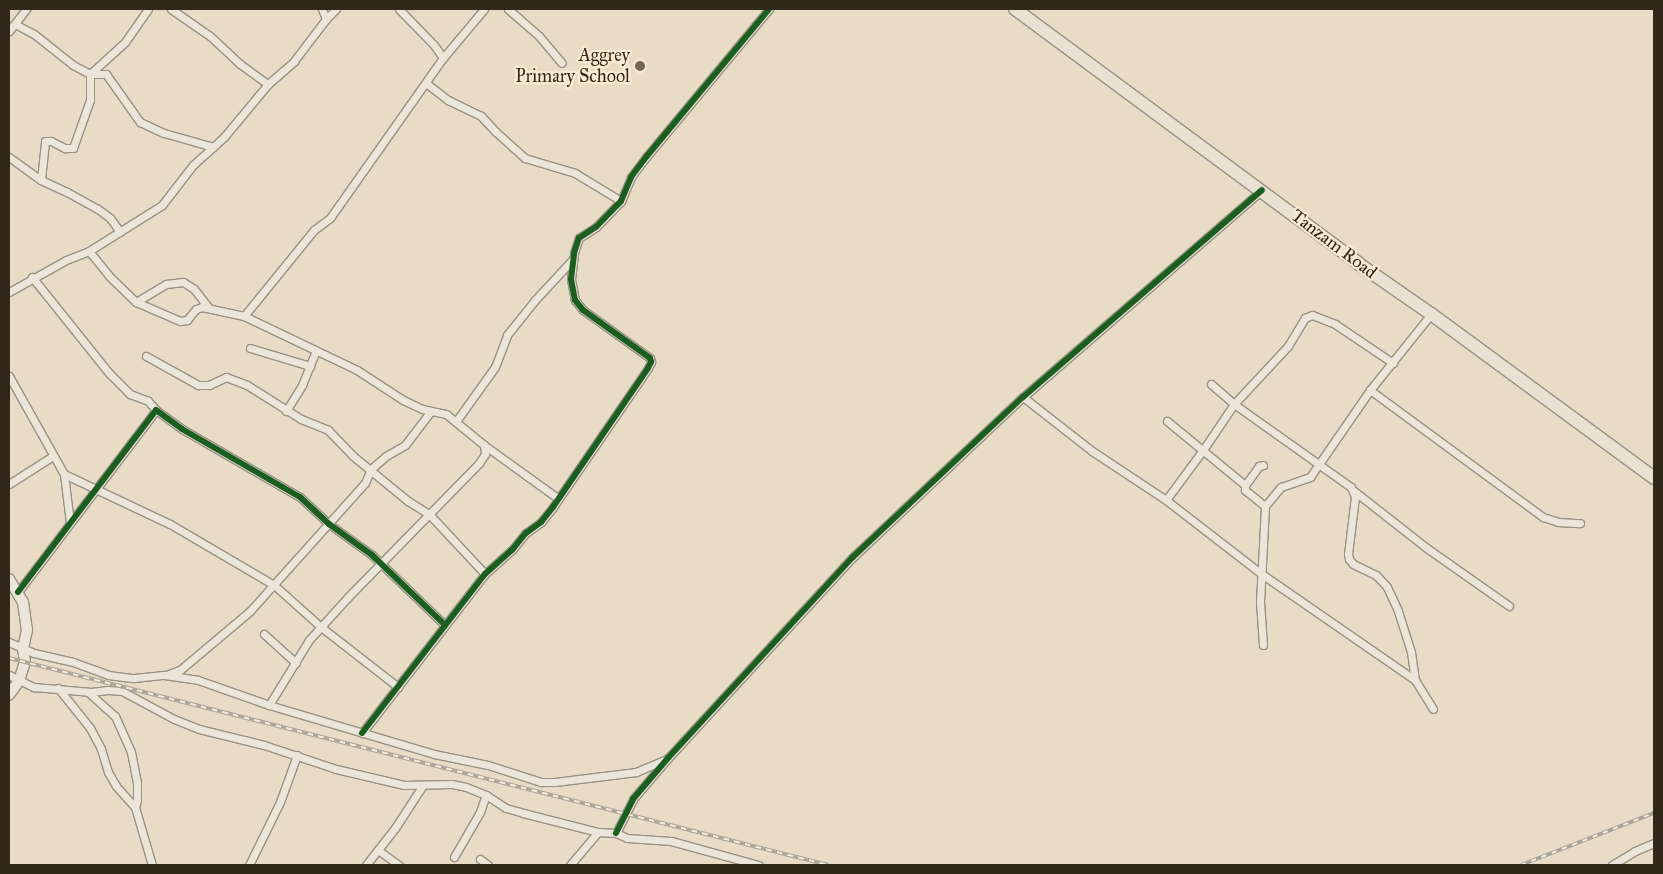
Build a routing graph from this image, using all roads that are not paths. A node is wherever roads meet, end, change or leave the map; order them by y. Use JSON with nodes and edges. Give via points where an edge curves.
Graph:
{"nodes":[{"id":1,"x":26,"y":9,"type":"edge"},
{"id":2,"x":148,"y":9,"type":"edge"},
{"id":3,"x":171,"y":9,"type":"edge"},
{"id":4,"x":322,"y":9,"type":"edge"},
{"id":5,"x":336,"y":9,"type":"edge"},
{"id":6,"x":399,"y":9,"type":"edge"},
{"id":7,"x":484,"y":9,"type":"edge"},
{"id":8,"x":508,"y":9,"type":"edge"},
{"id":9,"x":769,"y":9,"type":"edge"},
{"id":10,"x":1015,"y":9,"type":"edge"},
{"id":11,"x":326,"y":19,"type":"junction"},
{"id":12,"x":14,"y":24,"type":"junction"},
{"id":13,"x":9,"y":31,"type":"edge"},
{"id":14,"x":443,"y":58,"type":"junction"},
{"id":15,"x":562,"y":63,"type":"dead end"},
{"id":16,"x":90,"y":74,"type":"junction"},
{"id":17,"x":426,"y":83,"type":"junction"},
{"id":18,"x":268,"y":84,"type":"junction"},
{"id":19,"x":213,"y":147,"type":"junction"},
{"id":20,"x":9,"y":157,"type":"edge"},
{"id":21,"x":41,"y":180,"type":"junction"},
{"id":22,"x":1262,"y":190,"type":"junction"},
{"id":23,"x":621,"y":201,"type":"junction"},
{"id":24,"x":120,"y":232,"type":"junction"},
{"id":25,"x":89,"y":251,"type":"junction"},
{"id":26,"x":572,"y":260,"type":"junction"},
{"id":27,"x":32,"y":277,"type":"junction"},
{"id":28,"x":9,"y":292,"type":"edge"},
{"id":29,"x":136,"y":302,"type":"junction"},
{"id":30,"x":208,"y":307,"type":"junction"},
{"id":31,"x":1431,"y":314,"type":"junction"},
{"id":32,"x":244,"y":316,"type":"junction"},
{"id":33,"x":250,"y":348,"type":"dead end"},
{"id":34,"x":316,"y":350,"type":"junction"},
{"id":35,"x":146,"y":356,"type":"dead end"},
{"id":36,"x":1393,"y":363,"type":"junction"},
{"id":37,"x":310,"y":366,"type":"junction"},
{"id":38,"x":9,"y":376,"type":"edge"},
{"id":39,"x":1211,"y":384,"type":"dead end"},
{"id":40,"x":1370,"y":390,"type":"junction"},
{"id":41,"x":1023,"y":397,"type":"junction"},
{"id":42,"x":1234,"y":404,"type":"junction"},
{"id":43,"x":156,"y":410,"type":"junction"},
{"id":44,"x":286,"y":411,"type":"junction"},
{"id":45,"x":432,"y":411,"type":"junction"},
{"id":46,"x":457,"y":420,"type":"junction"},
{"id":47,"x":1167,"y":421,"type":"dead end"},
{"id":48,"x":484,"y":445,"type":"junction"},
{"id":49,"x":1203,"y":450,"type":"junction"},
{"id":50,"x":53,"y":456,"type":"junction"},
{"id":51,"x":1319,"y":463,"type":"junction"},
{"id":52,"x":1263,"y":465,"type":"dead end"},
{"id":53,"x":371,"y":469,"type":"junction"},
{"id":54,"x":64,"y":474,"type":"junction"},
{"id":55,"x":1654,"y":478,"type":"edge"},
{"id":56,"x":9,"y":484,"type":"edge"},
{"id":57,"x":1246,"y":485,"type":"junction"},
{"id":58,"x":95,"y":490,"type":"junction"},
{"id":59,"x":1354,"y":491,"type":"junction"},
{"id":60,"x":559,"y":498,"type":"junction"},
{"id":61,"x":1166,"y":500,"type":"junction"},
{"id":62,"x":1265,"y":506,"type":"junction"},
{"id":63,"x":429,"y":514,"type":"junction"},
{"id":64,"x":1580,"y":522,"type":"dead end"},
{"id":65,"x":70,"y":523,"type":"junction"},
{"id":66,"x":329,"y":524,"type":"junction"},
{"id":67,"x":380,"y":564,"type":"junction"},
{"id":68,"x":485,"y":574,"type":"junction"},
{"id":69,"x":1262,"y":575,"type":"junction"},
{"id":70,"x":9,"y":579,"type":"edge"},
{"id":71,"x":274,"y":585,"type":"junction"},
{"id":72,"x":18,"y":592,"type":"junction"},
{"id":73,"x":1509,"y":606,"type":"dead end"},
{"id":74,"x":445,"y":624,"type":"junction"},
{"id":75,"x":321,"y":627,"type":"junction"},
{"id":76,"x":264,"y":634,"type":"dead end"},
{"id":77,"x":9,"y":642,"type":"edge"},
{"id":78,"x":1263,"y":646,"type":"dead end"},
{"id":79,"x":23,"y":649,"type":"junction"},
{"id":80,"x":296,"y":663,"type":"junction"},
{"id":81,"x":9,"y":675,"type":"edge"},
{"id":82,"x":164,"y":676,"type":"junction"},
{"id":83,"x":18,"y":680,"type":"junction"},
{"id":84,"x":1415,"y":680,"type":"junction"},
{"id":85,"x":398,"y":687,"type":"junction"},
{"id":86,"x":58,"y":688,"type":"junction"},
{"id":87,"x":88,"y":692,"type":"junction"},
{"id":88,"x":9,"y":695,"type":"edge"},
{"id":89,"x":270,"y":705,"type":"junction"},
{"id":90,"x":1433,"y":709,"type":"dead end"},
{"id":91,"x":362,"y":733,"type":"junction"},
{"id":92,"x":297,"y":755,"type":"junction"},
{"id":93,"x":668,"y":758,"type":"junction"},
{"id":94,"x":423,"y":785,"type":"junction"},
{"id":95,"x":486,"y":795,"type":"junction"},
{"id":96,"x":135,"y":808,"type":"junction"},
{"id":97,"x":598,"y":832,"type":"junction"},
{"id":98,"x":616,"y":833,"type":"junction"},
{"id":99,"x":1654,"y":843,"type":"edge"},
{"id":100,"x":378,"y":850,"type":"junction"},
{"id":101,"x":454,"y":858,"type":"dead end"},
{"id":102,"x":480,"y":859,"type":"dead end"},
{"id":103,"x":737,"y":863,"type":"edge"},
{"id":104,"x":152,"y":865,"type":"edge"},
{"id":105,"x":249,"y":865,"type":"edge"},
{"id":106,"x":366,"y":865,"type":"edge"},
{"id":107,"x":399,"y":865,"type":"edge"},
{"id":108,"x":488,"y":865,"type":"edge"},
{"id":109,"x":570,"y":865,"type":"edge"},
{"id":110,"x":759,"y":865,"type":"edge"},
{"id":111,"x":1612,"y":865,"type":"edge"}],
"edges":[{"from":1,"to":12,"type":"street"},
{"from":2,"to":16,"type":"street","via":[[125,42]]},
{"from":3,"to":18,"type":"street"},
{"from":4,"to":11,"type":"street"},
{"from":5,"to":11,"type":"street"},
{"from":6,"to":14,"type":"street"},
{"from":7,"to":14,"type":"street"},
{"from":8,"to":15,"type":"street"},
{"from":9,"to":23,"type":"street","via":[[647,156],[631,177]]},
{"from":10,"to":22,"type":"highway","name":"Tanzam Road"},
{"from":11,"to":18,"type":"street","via":[[294,61]]},
{"from":12,"to":13,"type":"street"},
{"from":12,"to":16,"type":"street","via":[[34,34],[73,65]]},
{"from":14,"to":17,"type":"street"},
{"from":16,"to":19,"type":"street","via":[[104,73],[112,79],[140,122],[164,133]]},
{"from":16,"to":21,"type":"street","via":[[90,100],[73,148],[45,141]]},
{"from":17,"to":23,"type":"street","via":[[448,100],[481,116],[525,158],[575,173]]},
{"from":17,"to":32,"type":"street","via":[[330,218],[314,230]]},
{"from":18,"to":19,"type":"street"},
{"from":19,"to":24,"type":"street","via":[[162,205]]},
{"from":20,"to":21,"type":"street"},
{"from":21,"to":24,"type":"street","via":[[98,209]]},
{"from":22,"to":31,"type":"highway","name":"Tanzam Road"},
{"from":22,"to":41,"type":"street"},
{"from":23,"to":26,"type":"street","via":[[596,227],[579,238]]},
{"from":24,"to":25,"type":"street"},
{"from":25,"to":27,"type":"street"},
{"from":25,"to":29,"type":"street"},
{"from":26,"to":46,"type":"street","via":[[507,335],[495,366]]},
{"from":26,"to":60,"type":"street","via":[[570,279],[574,300],[651,362]]},
{"from":27,"to":28,"type":"street"},
{"from":27,"to":43,"type":"street","via":[[109,373],[130,394],[148,401]]},
{"from":29,"to":30,"type":"street","via":[[180,321],[187,320],[199,307]]},
{"from":29,"to":30,"type":"street","via":[[166,284],[183,282],[194,289]]},
{"from":30,"to":32,"type":"street"},
{"from":31,"to":36,"type":"street"},
{"from":31,"to":55,"type":"highway","name":"Tanzam Road"},
{"from":32,"to":34,"type":"street"},
{"from":33,"to":37,"type":"street"},
{"from":34,"to":37,"type":"street"},
{"from":34,"to":45,"type":"street","via":[[357,370],[403,400]]},
{"from":35,"to":44,"type":"street","via":[[198,385],[209,385],[226,377],[237,381]]},
{"from":36,"to":40,"type":"street"},
{"from":36,"to":42,"type":"street","via":[[1335,324],[1312,315],[1305,318],[1288,346]]},
{"from":37,"to":44,"type":"street"},
{"from":38,"to":50,"type":"street"},
{"from":39,"to":42,"type":"street"},
{"from":40,"to":51,"type":"street"},
{"from":40,"to":64,"type":"street","via":[[1543,517],[1558,522]]},
{"from":41,"to":61,"type":"street","via":[[1092,451]]},
{"from":41,"to":93,"type":"street","via":[[853,557]]},
{"from":42,"to":49,"type":"street"},
{"from":42,"to":51,"type":"street"},
{"from":43,"to":58,"type":"street"},
{"from":43,"to":66,"type":"street","via":[[207,444],[292,492]]},
{"from":44,"to":53,"type":"street","via":[[328,430]]},
{"from":45,"to":46,"type":"street"},
{"from":45,"to":53,"type":"street","via":[[405,445]]},
{"from":46,"to":48,"type":"street"},
{"from":47,"to":49,"type":"street"},
{"from":48,"to":60,"type":"street"},
{"from":48,"to":63,"type":"street","via":[[485,454],[479,463]]},
{"from":49,"to":57,"type":"street"},
{"from":49,"to":61,"type":"street"},
{"from":50,"to":54,"type":"street"},
{"from":50,"to":56,"type":"street"},
{"from":51,"to":59,"type":"street"},
{"from":51,"to":62,"type":"street","via":[[1307,480],[1281,487]]},
{"from":52,"to":57,"type":"street"},
{"from":53,"to":63,"type":"street","via":[[408,501]]},
{"from":53,"to":66,"type":"street","via":[[365,483]]},
{"from":54,"to":58,"type":"street"},
{"from":54,"to":65,"type":"street"},
{"from":57,"to":62,"type":"street","via":[[1246,492]]},
{"from":58,"to":65,"type":"street"},
{"from":58,"to":71,"type":"street","via":[[170,524]]},
{"from":59,"to":73,"type":"street"},
{"from":59,"to":84,"type":"street","via":[[1349,559],[1376,575],[1387,586],[1411,652]]},
{"from":60,"to":68,"type":"street","via":[[541,522]]},
{"from":61,"to":69,"type":"street"},
{"from":62,"to":69,"type":"street"},
{"from":63,"to":67,"type":"street"},
{"from":63,"to":68,"type":"street"},
{"from":65,"to":72,"type":"street"},
{"from":66,"to":67,"type":"street"},
{"from":66,"to":71,"type":"street"},
{"from":67,"to":74,"type":"street"},
{"from":67,"to":75,"type":"street"},
{"from":68,"to":74,"type":"street"},
{"from":69,"to":78,"type":"street"},
{"from":69,"to":84,"type":"street"},
{"from":70,"to":72,"type":"street"},
{"from":71,"to":75,"type":"street"},
{"from":71,"to":82,"type":"street","via":[[250,611],[180,670]]},
{"from":72,"to":79,"type":"street","via":[[27,620]]},
{"from":74,"to":85,"type":"street"},
{"from":75,"to":80,"type":"street"},
{"from":75,"to":85,"type":"street"},
{"from":76,"to":80,"type":"street"},
{"from":77,"to":79,"type":"street"},
{"from":79,"to":82,"type":"street","via":[[108,675],[134,678]]},
{"from":79,"to":83,"type":"street","via":[[26,662]]},
{"from":80,"to":89,"type":"street"},
{"from":81,"to":83,"type":"street"},
{"from":82,"to":89,"type":"street","via":[[198,680]]},
{"from":83,"to":86,"type":"street","via":[[34,687]]},
{"from":83,"to":88,"type":"street"},
{"from":84,"to":90,"type":"street"},
{"from":85,"to":91,"type":"street"},
{"from":86,"to":87,"type":"street"},
{"from":86,"to":96,"type":"street","via":[[90,728],[108,772]]},
{"from":87,"to":92,"type":"street","via":[[122,691],[199,729]]},
{"from":87,"to":96,"type":"street","via":[[115,716],[131,752],[137,782]]},
{"from":89,"to":91,"type":"street"},
{"from":91,"to":93,"type":"street","via":[[541,782],[636,772]]},
{"from":92,"to":94,"type":"street","via":[[336,769],[404,785]]},
{"from":92,"to":105,"type":"street","via":[[280,802]]},
{"from":93,"to":98,"type":"street","via":[[633,799]]},
{"from":94,"to":95,"type":"street","via":[[452,784]]},
{"from":94,"to":100,"type":"street"},
{"from":95,"to":97,"type":"street","via":[[506,808]]},
{"from":95,"to":101,"type":"street"},
{"from":96,"to":104,"type":"street"},
{"from":97,"to":98,"type":"street"},
{"from":97,"to":109,"type":"street"},
{"from":98,"to":103,"type":"street","via":[[626,838],[671,841]]},
{"from":99,"to":111,"type":"street"},
{"from":100,"to":106,"type":"street"},
{"from":100,"to":107,"type":"street"},
{"from":102,"to":108,"type":"street"},
{"from":103,"to":110,"type":"street"}]}
